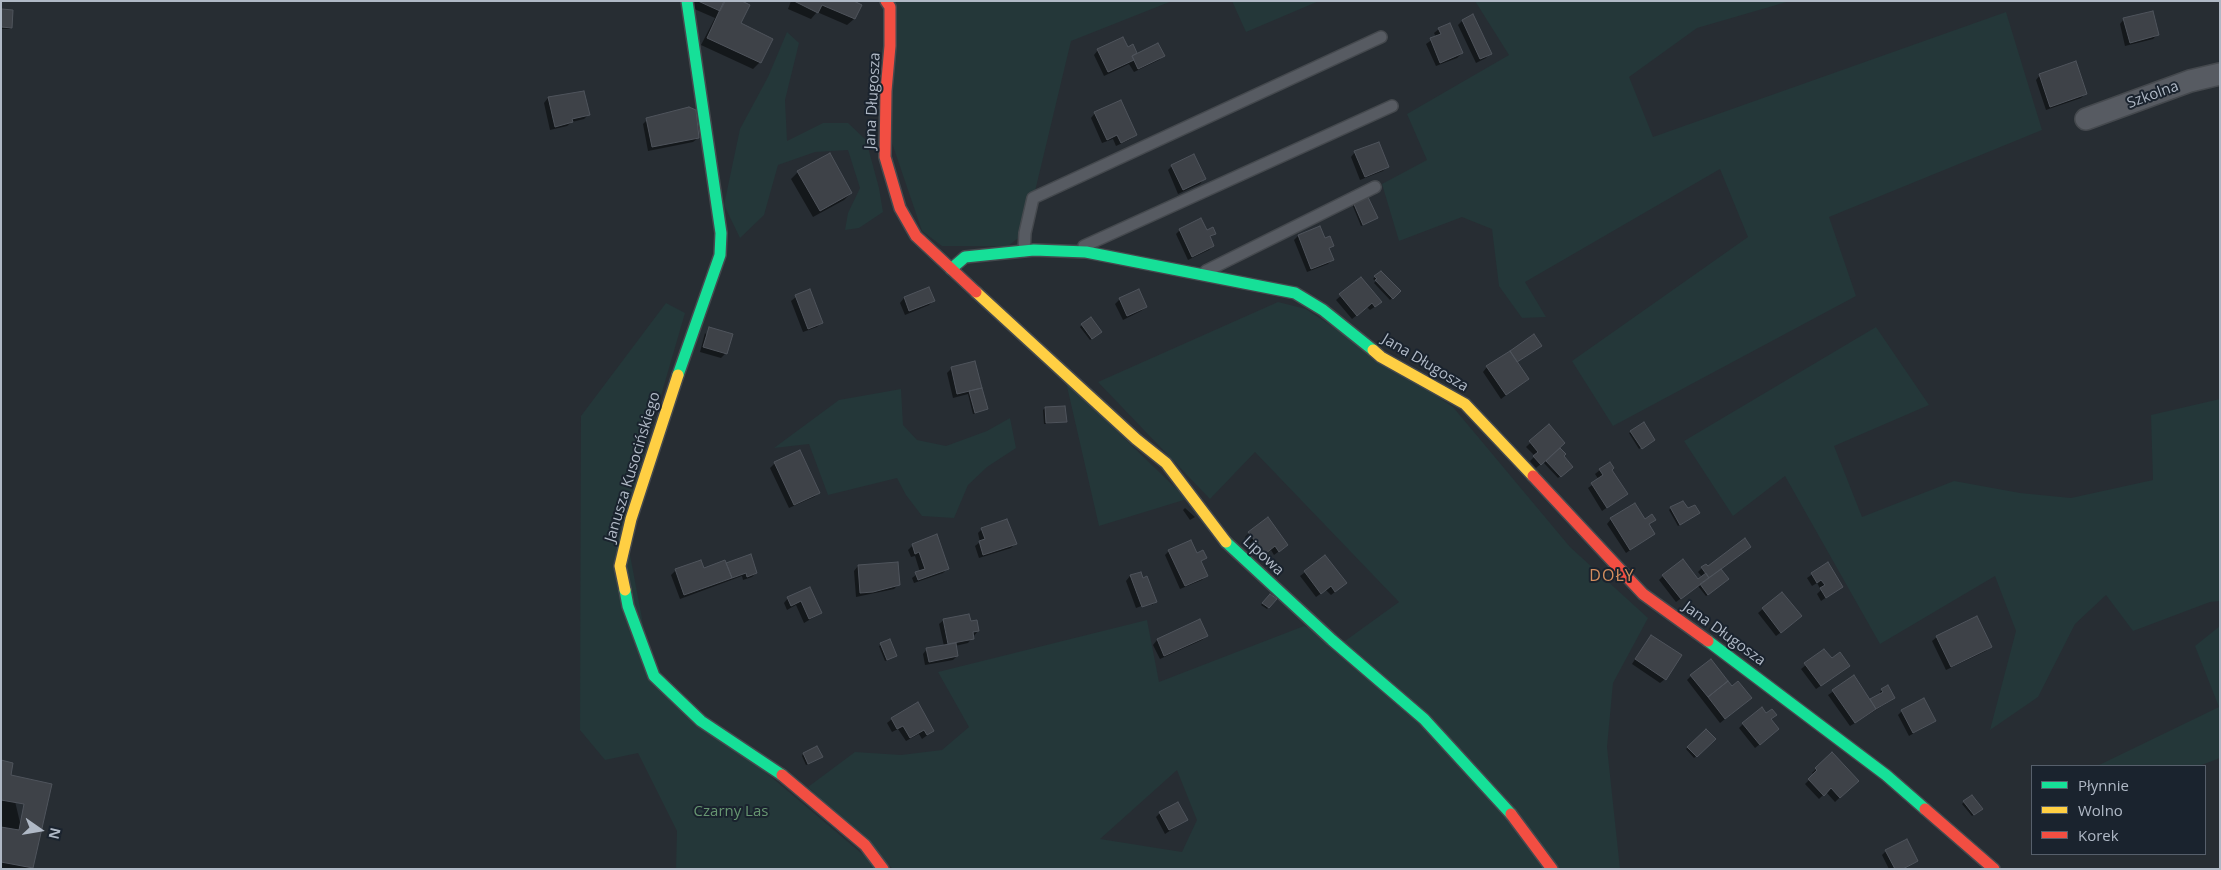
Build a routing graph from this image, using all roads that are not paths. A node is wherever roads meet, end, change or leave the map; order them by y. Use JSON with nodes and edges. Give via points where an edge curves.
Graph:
{"nodes":[{"id":1,"x":687,"y":1,"type":"edge"},
{"id":2,"x":886,"y":1,"type":"edge"},
{"id":3,"x":1381,"y":37,"type":"dead end"},
{"id":4,"x":2220,"y":74,"type":"edge"},
{"id":5,"x":1392,"y":106,"type":"dead end"},
{"id":6,"x":2086,"y":119,"type":"dead end"},
{"id":7,"x":1375,"y":187,"type":"dead end"},
{"id":8,"x":1024,"y":251,"type":"junction"},
{"id":9,"x":1072,"y":252,"type":"junction"},
{"id":10,"x":951,"y":269,"type":"junction"},
{"id":11,"x":1201,"y":274,"type":"junction"},
{"id":12,"x":883,"y":869,"type":"edge"},
{"id":13,"x":1552,"y":869,"type":"edge"},
{"id":14,"x":1994,"y":869,"type":"edge"}],
"edges":[{"from":1,"to":12,"type":"street","name":"Janusza Kusocińskiego","via":[[721,233],[720,255],[654,441],[631,519],[620,566],[628,606],[654,676],[702,721],[792,782],[865,845]]},
{"from":2,"to":10,"type":"street","name":"Jana Długosza","via":[[890,7],[890,46],[885,157],[900,208],[916,236]]},
{"from":3,"to":8,"type":"lane","via":[[1033,198]]},
{"from":4,"to":6,"type":"street","name":"Szkolna","via":[[2190,81]]},
{"from":5,"to":9,"type":"lane"},
{"from":7,"to":11,"type":"lane"},
{"from":8,"to":9,"type":"street","name":"Jana Długosza"},
{"from":8,"to":10,"type":"street","name":"Jana Długosza","via":[[965,258]]},
{"from":9,"to":11,"type":"street","name":"Jana Długosza"},
{"from":10,"to":13,"type":"street","name":"Lipowa","via":[[1166,463],[1228,544],[1424,719],[1517,820]]},
{"from":11,"to":14,"type":"street","name":"Jana Długosza","via":[[1294,293],[1323,310],[1381,357],[1465,404],[1643,594],[1886,775]]}]}
